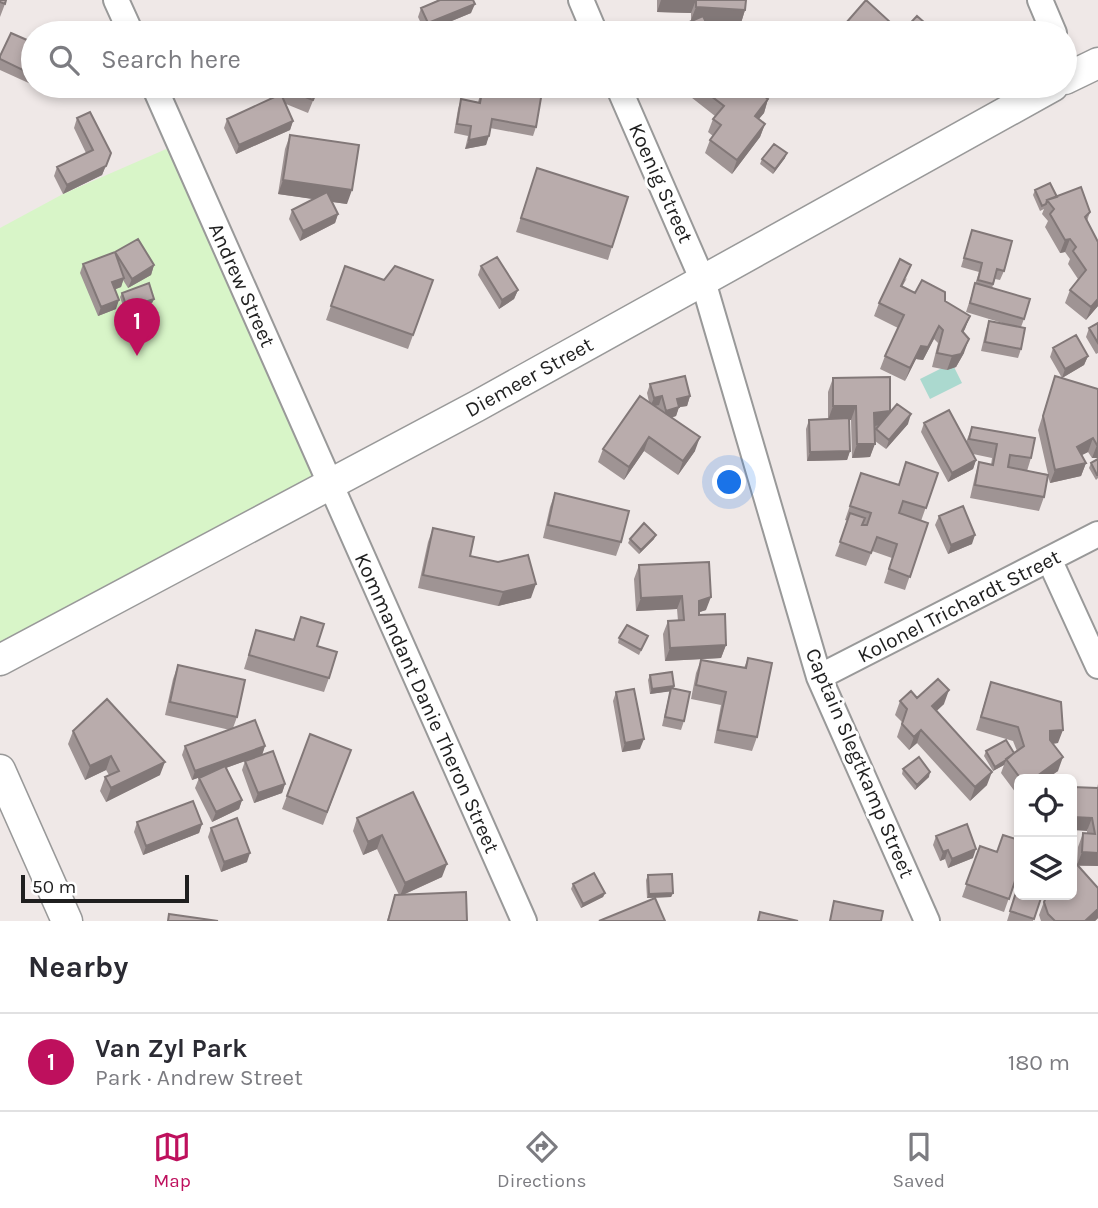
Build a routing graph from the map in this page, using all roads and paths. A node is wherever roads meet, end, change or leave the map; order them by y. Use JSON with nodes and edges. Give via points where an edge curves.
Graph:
{"nodes":[{"id":1,"x":117,"y":0,"type":"edge"},
{"id":2,"x":581,"y":0,"type":"edge"},
{"id":3,"x":1040,"y":0,"type":"edge"},
{"id":4,"x":126,"y":21,"type":"edge"},
{"id":5,"x":591,"y":21,"type":"edge"},
{"id":6,"x":1049,"y":21,"type":"edge"},
{"id":7,"x":159,"y":98,"type":"edge"},
{"id":8,"x":623,"y":98,"type":"edge"},
{"id":9,"x":1024,"y":98,"type":"edge"},
{"id":10,"x":703,"y":281,"type":"junction"},
{"id":11,"x":330,"y":484,"type":"junction"},
{"id":12,"x":1098,"y":534,"type":"edge"},
{"id":13,"x":1049,"y":559,"type":"junction"},
{"id":14,"x":0,"y":660,"type":"edge"},
{"id":15,"x":1098,"y":666,"type":"edge"},
{"id":16,"x":819,"y":677,"type":"junction"},
{"id":17,"x":0,"y":770,"type":"edge"},
{"id":18,"x":67,"y":921,"type":"edge"},
{"id":19,"x":524,"y":921,"type":"edge"},
{"id":20,"x":927,"y":921,"type":"edge"}],
"edges":[{"from":1,"to":4,"type":"street"},
{"from":2,"to":5,"type":"street"},
{"from":3,"to":6,"type":"street"},
{"from":7,"to":11,"type":"street","name":"Andrew Street"},
{"from":8,"to":10,"type":"street","name":"Koenig Street"},
{"from":9,"to":10,"type":"street","name":"Diemeer Street"},
{"from":10,"to":11,"type":"street","name":"Diemeer Street"},
{"from":10,"to":16,"type":"street","name":"Captain Slegtkamp Street"},
{"from":11,"to":14,"type":"street","name":"Diemeer Street"},
{"from":11,"to":19,"type":"street","name":"Kommandant Danie Theron Street"},
{"from":12,"to":13,"type":"street","name":"Kolonel Trichardt Street"},
{"from":13,"to":15,"type":"street"},
{"from":13,"to":16,"type":"street","name":"Kolonel Trichardt Street"},
{"from":16,"to":20,"type":"street","name":"Captain Slegtkamp Street"},
{"from":17,"to":18,"type":"street"}]}
